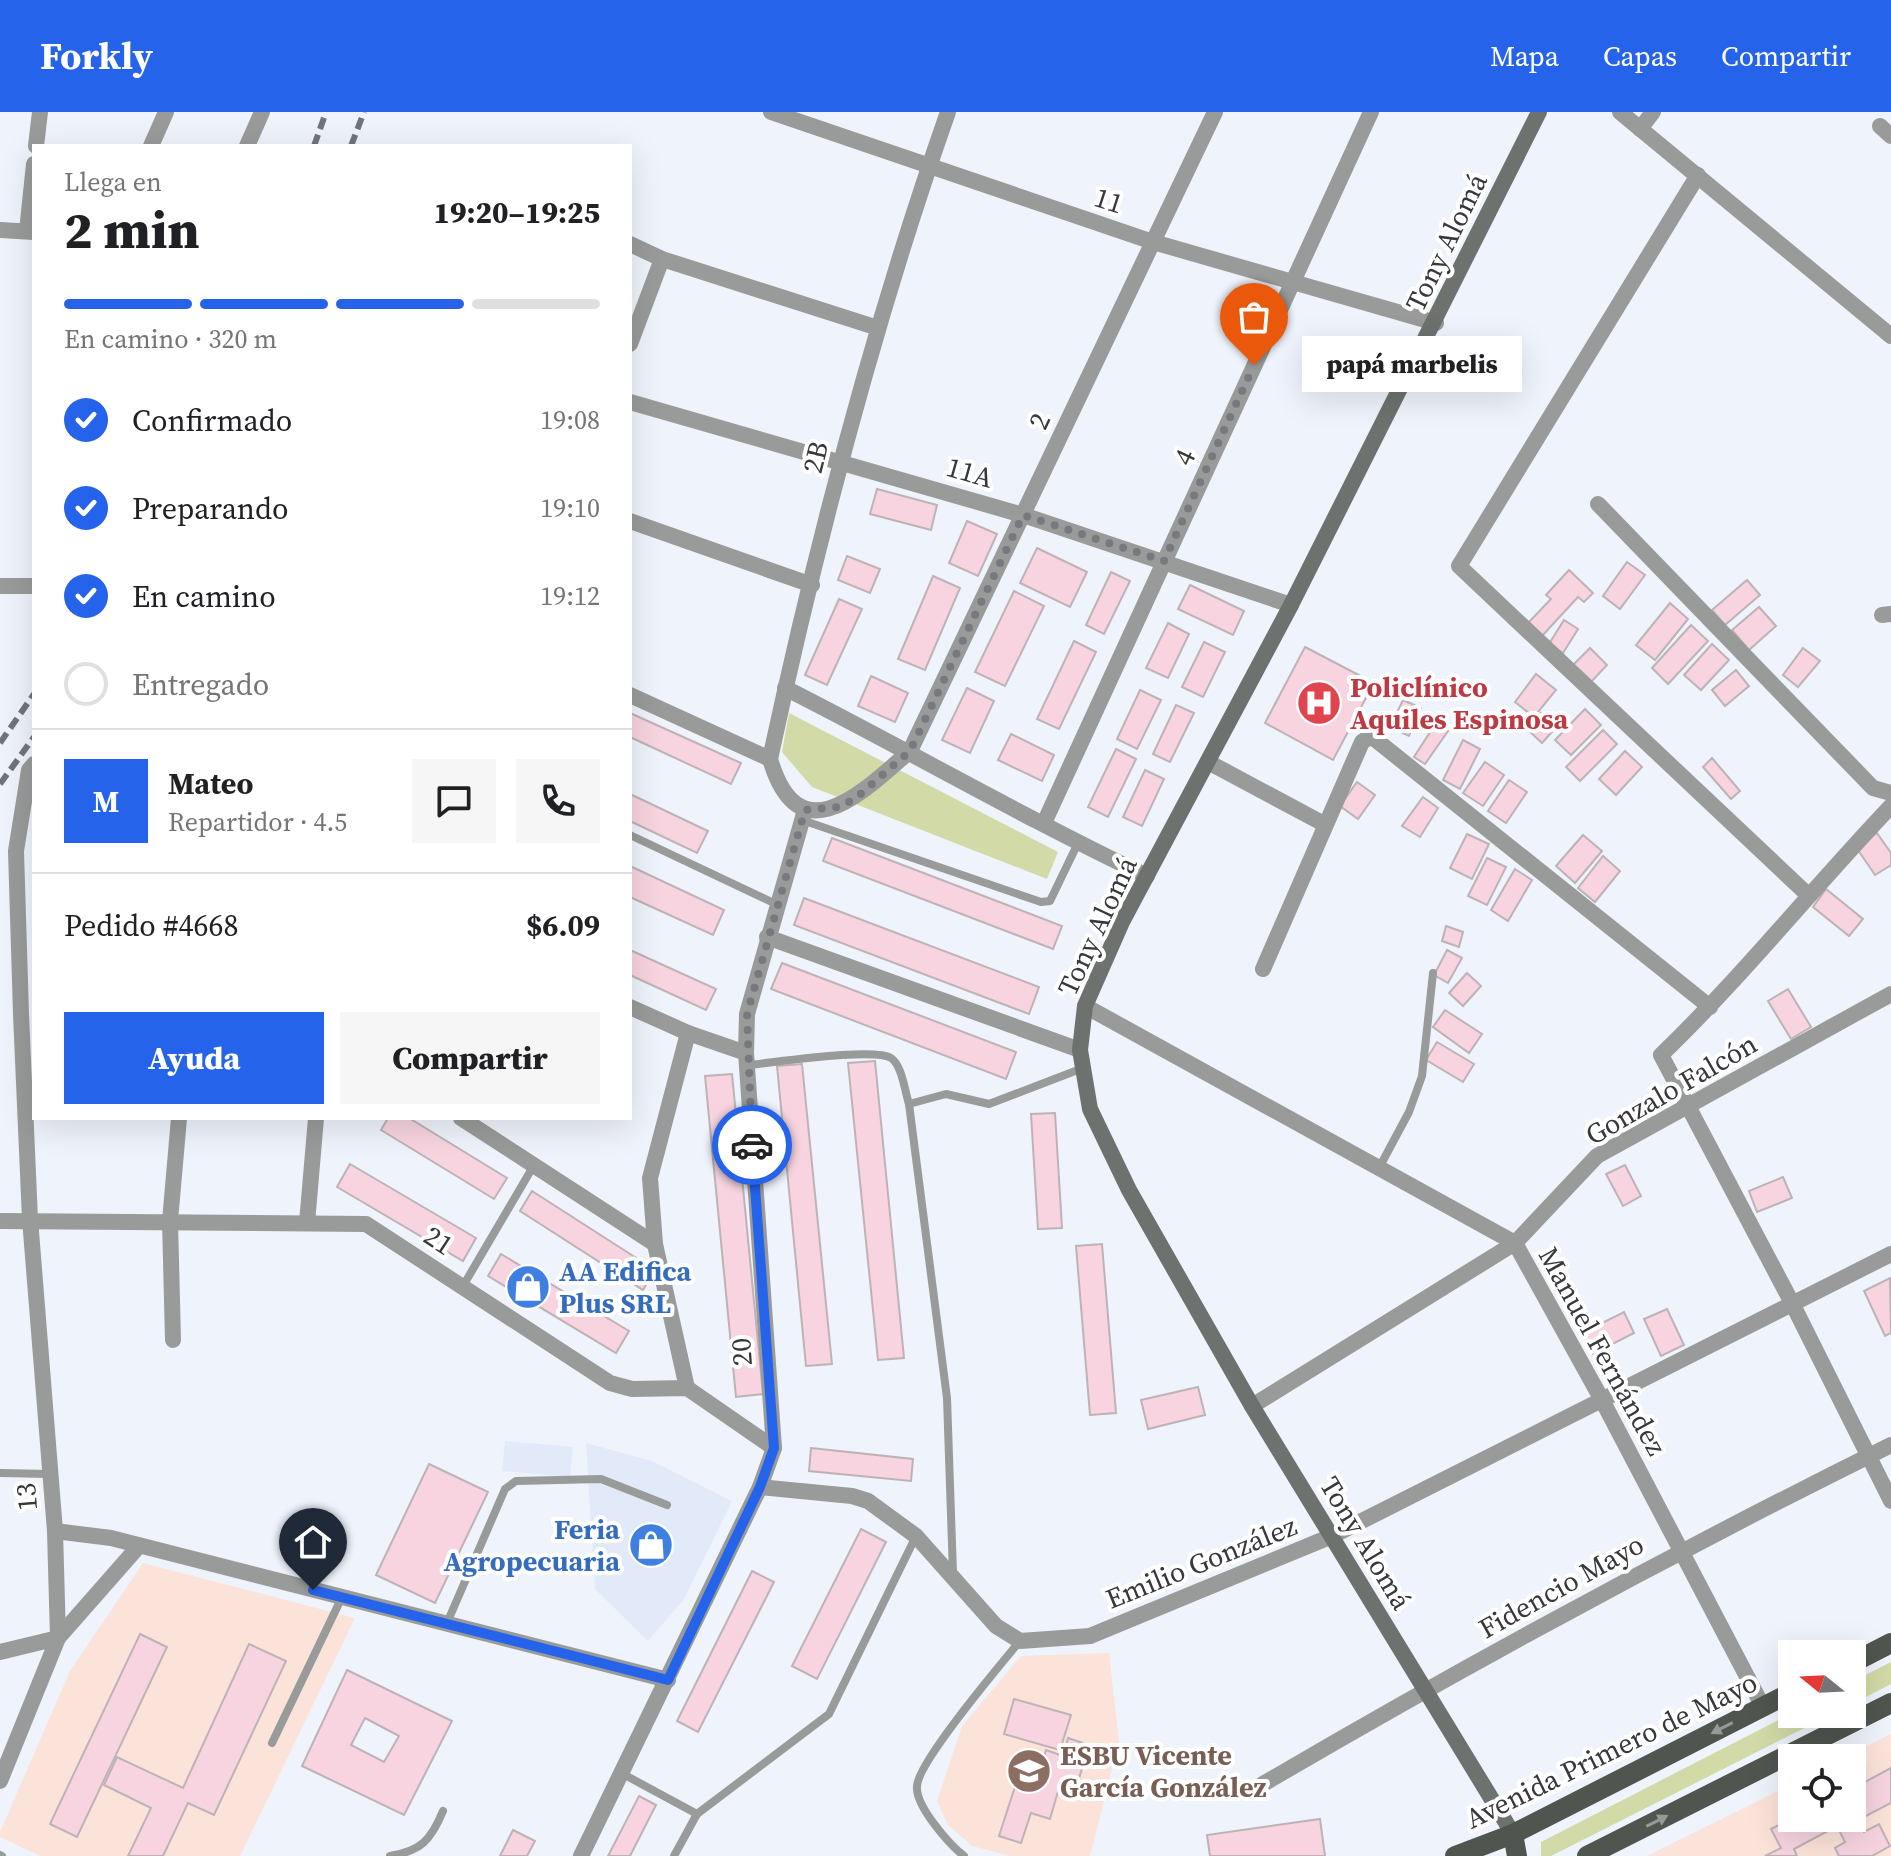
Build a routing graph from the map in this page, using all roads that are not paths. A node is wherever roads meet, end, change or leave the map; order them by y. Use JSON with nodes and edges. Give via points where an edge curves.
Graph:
{"nodes":[{"id":1,"x":40,"y":112,"type":"edge"},
{"id":2,"x":166,"y":112,"type":"edge"},
{"id":3,"x":262,"y":112,"type":"edge"},
{"id":4,"x":771,"y":112,"type":"edge"},
{"id":5,"x":948,"y":112,"type":"edge"},
{"id":6,"x":1215,"y":112,"type":"edge"},
{"id":7,"x":1371,"y":112,"type":"edge"},
{"id":8,"x":1539,"y":112,"type":"edge"},
{"id":9,"x":1620,"y":112,"type":"edge"},
{"id":10,"x":1653,"y":112,"type":"edge"},
{"id":11,"x":1640,"y":129,"type":"junction"},
{"id":12,"x":36,"y":144,"type":"edge"},
{"id":13,"x":152,"y":144,"type":"edge"},
{"id":14,"x":248,"y":144,"type":"edge"},
{"id":15,"x":928,"y":168,"type":"junction"},
{"id":16,"x":1698,"y":175,"type":"junction"},
{"id":17,"x":32,"y":198,"type":"edge"},
{"id":18,"x":0,"y":230,"type":"edge"},
{"id":19,"x":30,"y":232,"type":"edge"},
{"id":20,"x":1153,"y":242,"type":"junction"},
{"id":21,"x":632,"y":245,"type":"edge"},
{"id":22,"x":662,"y":259,"type":"junction"},
{"id":23,"x":1293,"y":282,"type":"junction"},
{"id":24,"x":1436,"y":323,"type":"junction"},
{"id":25,"x":878,"y":328,"type":"junction"},
{"id":26,"x":1891,"y":336,"type":"edge"},
{"id":27,"x":632,"y":339,"type":"edge"},
{"id":28,"x":632,"y":403,"type":"edge"},
{"id":29,"x":840,"y":461,"type":"junction"},
{"id":30,"x":1598,"y":504,"type":"dead end"},
{"id":31,"x":1023,"y":515,"type":"junction"},
{"id":32,"x":632,"y":522,"type":"edge"},
{"id":33,"x":1164,"y":561,"type":"junction"},
{"id":34,"x":812,"y":585,"type":"junction"},
{"id":35,"x":0,"y":586,"type":"edge"},
{"id":36,"x":32,"y":586,"type":"edge"},
{"id":37,"x":1291,"y":605,"type":"junction"},
{"id":38,"x":785,"y":688,"type":"junction"},
{"id":39,"x":632,"y":696,"type":"edge"},
{"id":40,"x":910,"y":751,"type":"junction"},
{"id":41,"x":770,"y":759,"type":"junction"},
{"id":42,"x":1208,"y":762,"type":"junction"},
{"id":43,"x":32,"y":766,"type":"edge"},
{"id":44,"x":1891,"y":793,"type":"edge"},
{"id":45,"x":1891,"y":806,"type":"edge"},
{"id":46,"x":803,"y":814,"type":"junction"},
{"id":47,"x":1044,"y":823,"type":"junction"},
{"id":48,"x":1324,"y":824,"type":"junction"},
{"id":49,"x":632,"y":836,"type":"edge"},
{"id":50,"x":1078,"y":843,"type":"junction"},
{"id":51,"x":1147,"y":876,"type":"junction"},
{"id":52,"x":1807,"y":894,"type":"junction"},
{"id":53,"x":776,"y":904,"type":"junction"},
{"id":54,"x":767,"y":937,"type":"junction"},
{"id":55,"x":1263,"y":969,"type":"dead end"},
{"id":56,"x":1433,"y":973,"type":"dead end"},
{"id":57,"x":1891,"y":994,"type":"edge"},
{"id":58,"x":1085,"y":1006,"type":"junction"},
{"id":59,"x":1710,"y":1007,"type":"junction"},
{"id":60,"x":632,"y":1008,"type":"edge"},
{"id":61,"x":27,"y":1014,"type":"edge"},
{"id":62,"x":688,"y":1033,"type":"junction"},
{"id":63,"x":1080,"y":1050,"type":"junction"},
{"id":64,"x":746,"y":1059,"type":"junction"},
{"id":65,"x":1083,"y":1068,"type":"junction"},
{"id":66,"x":909,"y":1104,"type":"junction"},
{"id":67,"x":1690,"y":1108,"type":"junction"},
{"id":68,"x":179,"y":1120,"type":"edge"},
{"id":69,"x":316,"y":1120,"type":"edge"},
{"id":70,"x":464,"y":1120,"type":"edge"},
{"id":71,"x":534,"y":1165,"type":"junction"},
{"id":72,"x":1379,"y":1169,"type":"junction"},
{"id":73,"x":30,"y":1219,"type":"junction"},
{"id":74,"x":0,"y":1221,"type":"edge"},
{"id":75,"x":170,"y":1221,"type":"junction"},
{"id":76,"x":307,"y":1223,"type":"junction"},
{"id":77,"x":1515,"y":1243,"type":"junction"},
{"id":78,"x":655,"y":1244,"type":"junction"},
{"id":79,"x":1891,"y":1254,"type":"edge"},
{"id":80,"x":463,"y":1286,"type":"junction"},
{"id":81,"x":1792,"y":1303,"type":"junction"},
{"id":82,"x":173,"y":1340,"type":"dead end"},
{"id":83,"x":687,"y":1388,"type":"junction"},
{"id":84,"x":1602,"y":1400,"type":"junction"},
{"id":85,"x":1252,"y":1406,"type":"junction"},
{"id":86,"x":1891,"y":1445,"type":"edge"},
{"id":87,"x":774,"y":1448,"type":"junction"},
{"id":88,"x":1869,"y":1456,"type":"junction"},
{"id":89,"x":0,"y":1473,"type":"edge"},
{"id":90,"x":50,"y":1474,"type":"junction"},
{"id":91,"x":760,"y":1487,"type":"junction"},
{"id":92,"x":1891,"y":1501,"type":"edge"},
{"id":93,"x":667,"y":1505,"type":"dead end"},
{"id":94,"x":55,"y":1531,"type":"junction"},
{"id":95,"x":916,"y":1536,"type":"junction"},
{"id":96,"x":1332,"y":1536,"type":"junction"},
{"id":97,"x":138,"y":1547,"type":"junction"},
{"id":98,"x":1681,"y":1550,"type":"junction"},
{"id":99,"x":953,"y":1577,"type":"junction"},
{"id":100,"x":343,"y":1597,"type":"junction"},
{"id":101,"x":447,"y":1623,"type":"junction"},
{"id":102,"x":58,"y":1638,"type":"junction"},
{"id":103,"x":1020,"y":1641,"type":"junction"},
{"id":104,"x":1891,"y":1643,"type":"edge"},
{"id":105,"x":0,"y":1652,"type":"edge"},
{"id":106,"x":1866,"y":1656,"type":"edge"},
{"id":107,"x":668,"y":1680,"type":"junction"},
{"id":108,"x":1425,"y":1689,"type":"junction"},
{"id":109,"x":1778,"y":1699,"type":"edge"},
{"id":110,"x":1891,"y":1703,"type":"edge"},
{"id":111,"x":1763,"y":1707,"type":"junction"},
{"id":112,"x":272,"y":1743,"type":"dead end"},
{"id":113,"x":623,"y":1774,"type":"junction"},
{"id":114,"x":0,"y":1781,"type":"edge"},
{"id":115,"x":1263,"y":1784,"type":"dead end"},
{"id":116,"x":443,"y":1811,"type":"dead end"},
{"id":117,"x":697,"y":1814,"type":"junction"},
{"id":118,"x":1513,"y":1834,"type":"junction"},
{"id":119,"x":390,"y":1856,"type":"edge"},
{"id":120,"x":581,"y":1856,"type":"edge"},
{"id":121,"x":674,"y":1856,"type":"edge"},
{"id":122,"x":964,"y":1856,"type":"edge"},
{"id":123,"x":1455,"y":1856,"type":"edge"},
{"id":124,"x":1517,"y":1856,"type":"edge"},
{"id":125,"x":1587,"y":1856,"type":"edge"}],
"edges":[{"from":1,"to":12,"type":"street"},
{"from":2,"to":13,"type":"street"},
{"from":3,"to":14,"type":"street"},
{"from":4,"to":15,"type":"street","name":"11"},
{"from":5,"to":15,"type":"street","name":"2B"},
{"from":6,"to":20,"type":"street","name":"2"},
{"from":7,"to":23,"type":"street","name":"4"},
{"from":8,"to":24,"type":"street","name":"Tony Alomá"},
{"from":9,"to":11,"type":"street"},
{"from":10,"to":11,"type":"street"},
{"from":11,"to":16,"type":"street"},
{"from":15,"to":20,"type":"street","name":"11"},
{"from":15,"to":25,"type":"street","name":"2B"},
{"from":16,"to":26,"type":"street"},
{"from":16,"to":52,"type":"street","via":[[1459,566]]},
{"from":17,"to":19,"type":"street"},
{"from":18,"to":19,"type":"street"},
{"from":20,"to":23,"type":"street","name":"11"},
{"from":20,"to":31,"type":"street","name":"2"},
{"from":21,"to":22,"type":"street"},
{"from":22,"to":25,"type":"street"},
{"from":22,"to":27,"type":"street"},
{"from":23,"to":24,"type":"street","name":"11"},
{"from":23,"to":33,"type":"street","name":"4"},
{"from":24,"to":37,"type":"street","name":"Tony Alomá"},
{"from":25,"to":29,"type":"street","name":"2B"},
{"from":28,"to":29,"type":"street","name":"11A"},
{"from":29,"to":31,"type":"street","name":"11A"},
{"from":29,"to":34,"type":"street","name":"2B"},
{"from":30,"to":44,"type":"street","via":[[1873,788]]},
{"from":31,"to":33,"type":"street","name":"11A"},
{"from":31,"to":40,"type":"street","name":"2"},
{"from":32,"to":34,"type":"street"},
{"from":33,"to":37,"type":"street","name":"11A"},
{"from":33,"to":47,"type":"street","name":"4"},
{"from":34,"to":38,"type":"street","name":"2B"},
{"from":35,"to":36,"type":"street"},
{"from":37,"to":42,"type":"street","name":"Tony Alomá"},
{"from":38,"to":40,"type":"street"},
{"from":38,"to":41,"type":"street","name":"2B"},
{"from":39,"to":41,"type":"street"},
{"from":40,"to":46,"type":"street","via":[[856,798]]},
{"from":40,"to":47,"type":"street"},
{"from":41,"to":46,"type":"street","via":[[778,786]]},
{"from":42,"to":48,"type":"street"},
{"from":42,"to":51,"type":"street","name":"Tony Alomá"},
{"from":43,"to":61,"type":"street","name":"13","via":[[17,872]]},
{"from":45,"to":52,"type":"street"},
{"from":46,"to":50,"type":"lane","via":[[1041,902],[1050,901]]},
{"from":46,"to":53,"type":"street","name":"20"},
{"from":47,"to":50,"type":"street"},
{"from":48,"to":55,"type":"street"},
{"from":48,"to":59,"type":"street","via":[[1362,742],[1371,736]]},
{"from":49,"to":53,"type":"lane"},
{"from":50,"to":51,"type":"street"},
{"from":51,"to":58,"type":"street","name":"Tony Alomá"},
{"from":52,"to":59,"type":"street"},
{"from":53,"to":54,"type":"street","name":"20"},
{"from":54,"to":63,"type":"street"},
{"from":54,"to":64,"type":"street","name":"20","via":[[747,1014]]},
{"from":56,"to":72,"type":"lane","via":[[1422,1076]]},
{"from":57,"to":67,"type":"street","name":"Gonzalo Falcón"},
{"from":58,"to":63,"type":"street","name":"Tony Alomá"},
{"from":58,"to":72,"type":"street","name":"Manuel Fernández"},
{"from":59,"to":67,"type":"street","via":[[1661,1055]]},
{"from":60,"to":62,"type":"street"},
{"from":61,"to":73,"type":"street","name":"13"},
{"from":62,"to":64,"type":"street"},
{"from":62,"to":78,"type":"street","via":[[650,1178]]},
{"from":63,"to":65,"type":"street","name":"Tony Alomá"},
{"from":64,"to":66,"type":"lane","via":[[886,1056],[896,1064]]},
{"from":64,"to":87,"type":"street","name":"20"},
{"from":65,"to":66,"type":"lane","via":[[989,1104],[946,1094]]},
{"from":65,"to":85,"type":"street","name":"Tony Alomá","via":[[1090,1109],[1129,1190]]},
{"from":66,"to":99,"type":"lane","via":[[947,1398]]},
{"from":67,"to":77,"type":"street","name":"Gonzalo Falcón","via":[[1597,1156]]},
{"from":67,"to":81,"type":"street"},
{"from":68,"to":75,"type":"street"},
{"from":69,"to":76,"type":"street"},
{"from":70,"to":71,"type":"street"},
{"from":71,"to":78,"type":"street"},
{"from":71,"to":80,"type":"lane"},
{"from":72,"to":77,"type":"street","name":"Manuel Fernández"},
{"from":73,"to":74,"type":"street","name":"21"},
{"from":73,"to":75,"type":"street","name":"21"},
{"from":73,"to":90,"type":"street","name":"13"},
{"from":75,"to":76,"type":"street","name":"21"},
{"from":75,"to":82,"type":"street"},
{"from":76,"to":80,"type":"street","name":"21","via":[[366,1224]]},
{"from":77,"to":84,"type":"street","name":"Manuel Fernández"},
{"from":77,"to":85,"type":"street","name":"Gonzalo Falcón"},
{"from":78,"to":83,"type":"street"},
{"from":79,"to":81,"type":"street","name":"Emilio González"},
{"from":80,"to":83,"type":"street","name":"21","via":[[610,1383],[632,1389]]},
{"from":81,"to":84,"type":"street","name":"Emilio González"},
{"from":81,"to":88,"type":"street"},
{"from":83,"to":87,"type":"street"},
{"from":84,"to":96,"type":"street","name":"Emilio González"},
{"from":84,"to":98,"type":"street","name":"Manuel Fernández"},
{"from":85,"to":96,"type":"street","name":"Tony Alomá"},
{"from":86,"to":88,"type":"street","name":"Fidencio Mayo"},
{"from":87,"to":91,"type":"street","name":"20"},
{"from":88,"to":92,"type":"street"},
{"from":88,"to":98,"type":"street","name":"Fidencio Mayo"},
{"from":89,"to":90,"type":"lane"},
{"from":90,"to":94,"type":"street","name":"13"},
{"from":91,"to":95,"type":"street","via":[[860,1499]]},
{"from":91,"to":107,"type":"street","name":"20"},
{"from":93,"to":101,"type":"lane","via":[[601,1479],[516,1481],[505,1489]]},
{"from":94,"to":97,"type":"street"},
{"from":94,"to":102,"type":"street","name":"13"},
{"from":95,"to":99,"type":"street"},
{"from":95,"to":117,"type":"lane","via":[[829,1714]]},
{"from":96,"to":103,"type":"street","name":"Emilio González","via":[[1090,1636]]},
{"from":96,"to":108,"type":"street","name":"Tony Alomá"},
{"from":97,"to":100,"type":"street"},
{"from":97,"to":102,"type":"street","name":"13"},
{"from":98,"to":108,"type":"street","name":"Fidencio Mayo"},
{"from":98,"to":111,"type":"street","name":"Manuel Fernández"},
{"from":99,"to":103,"type":"street","via":[[996,1626]]},
{"from":100,"to":101,"type":"street"},
{"from":100,"to":112,"type":"lane"},
{"from":101,"to":107,"type":"street"},
{"from":102,"to":105,"type":"street"},
{"from":102,"to":114,"type":"street","name":"13"},
{"from":103,"to":122,"type":"lane","via":[[968,1705],[921,1772],[917,1786],[919,1799],[948,1844]]},
{"from":104,"to":106,"type":"main road"},
{"from":107,"to":113,"type":"street","name":"20"},
{"from":108,"to":115,"type":"street","name":"Fidencio Mayo"},
{"from":108,"to":118,"type":"street","name":"Tony Alomá"},
{"from":109,"to":111,"type":"main road","name":"Avenida Primero de Mayo"},
{"from":125,"to":110,"type":"main road","one_way":true},
{"from":111,"to":118,"type":"main road","name":"Avenida Primero de Mayo","one_way":true},
{"from":113,"to":117,"type":"lane"},
{"from":113,"to":120,"type":"street","name":"20"},
{"from":116,"to":119,"type":"lane","via":[[419,1849]]},
{"from":117,"to":121,"type":"lane"},
{"from":118,"to":123,"type":"main road","name":"Avenida Primero de Mayo"},
{"from":118,"to":124,"type":"main road"}]}
